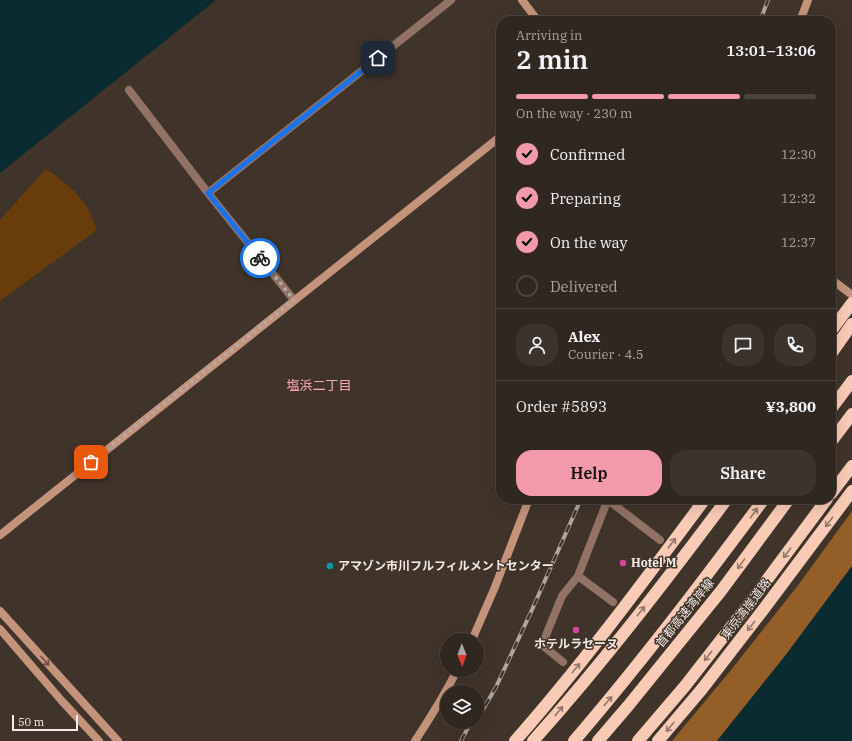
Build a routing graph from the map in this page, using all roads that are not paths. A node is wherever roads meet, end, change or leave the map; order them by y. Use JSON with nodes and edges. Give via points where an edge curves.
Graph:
{"nodes":[{"id":1,"x":451,"y":0,"type":"edge"},
{"id":2,"x":522,"y":0,"type":"edge"},
{"id":3,"x":808,"y":0,"type":"edge"},
{"id":4,"x":534,"y":16,"type":"edge"},
{"id":5,"x":802,"y":16,"type":"edge"},
{"id":6,"x":129,"y":90,"type":"dead end"},
{"id":7,"x":496,"y":140,"type":"edge"},
{"id":8,"x":208,"y":193,"type":"junction"},
{"id":9,"x":836,"y":283,"type":"edge"},
{"id":10,"x":852,"y":295,"type":"edge"},
{"id":11,"x":294,"y":300,"type":"junction"},
{"id":12,"x":852,"y":302,"type":"edge"},
{"id":13,"x":836,"y":324,"type":"edge"},
{"id":14,"x":852,"y":324,"type":"edge"},
{"id":15,"x":836,"y":347,"type":"edge"},
{"id":16,"x":852,"y":381,"type":"edge"},
{"id":17,"x":836,"y":402,"type":"edge"},
{"id":18,"x":852,"y":414,"type":"edge"},
{"id":19,"x":836,"y":435,"type":"edge"},
{"id":20,"x":852,"y":466,"type":"edge"},
{"id":21,"x":836,"y":487,"type":"edge"},
{"id":22,"x":852,"y":491,"type":"edge"},
{"id":23,"x":527,"y":504,"type":"edge"},
{"id":24,"x":606,"y":504,"type":"edge"},
{"id":25,"x":613,"y":504,"type":"edge"},
{"id":26,"x":696,"y":504,"type":"edge"},
{"id":27,"x":723,"y":504,"type":"edge"},
{"id":28,"x":760,"y":504,"type":"edge"},
{"id":29,"x":785,"y":504,"type":"edge"},
{"id":30,"x":823,"y":504,"type":"edge"},
{"id":31,"x":0,"y":535,"type":"edge"},
{"id":32,"x":660,"y":540,"type":"dead end"},
{"id":33,"x":578,"y":576,"type":"junction"},
{"id":34,"x":612,"y":602,"type":"dead end"},
{"id":35,"x":0,"y":612,"type":"edge"},
{"id":36,"x":0,"y":629,"type":"edge"},
{"id":37,"x":475,"y":633,"type":"edge"},
{"id":38,"x":29,"y":642,"type":"junction"},
{"id":39,"x":20,"y":651,"type":"junction"},
{"id":40,"x":563,"y":662,"type":"dead end"},
{"id":41,"x":453,"y":677,"type":"edge"},
{"id":42,"x":71,"y":689,"type":"junction"},
{"id":43,"x":61,"y":700,"type":"junction"},
{"id":44,"x":99,"y":741,"type":"edge"},
{"id":45,"x":118,"y":741,"type":"edge"},
{"id":46,"x":415,"y":741,"type":"edge"},
{"id":47,"x":515,"y":741,"type":"edge"},
{"id":48,"x":534,"y":741,"type":"edge"},
{"id":49,"x":574,"y":741,"type":"edge"},
{"id":50,"x":598,"y":741,"type":"edge"},
{"id":51,"x":638,"y":741,"type":"edge"},
{"id":52,"x":658,"y":741,"type":"edge"}],
"edges":[{"from":1,"to":8,"type":"street"},
{"from":2,"to":4,"type":"street"},
{"from":3,"to":5,"type":"street"},
{"from":6,"to":8,"type":"street"},
{"from":7,"to":11,"type":"street"},
{"from":8,"to":11,"type":"street"},
{"from":9,"to":10,"type":"street"},
{"from":11,"to":31,"type":"street"},
{"from":12,"to":13,"type":"highway"},
{"from":14,"to":15,"type":"highway"},
{"from":16,"to":17,"type":"highway"},
{"from":18,"to":19,"type":"highway"},
{"from":20,"to":21,"type":"highway"},
{"from":22,"to":52,"type":"highway","name":"東京湾岸道路","one_way":true,"via":[[702,689]]},
{"from":23,"to":37,"type":"street"},
{"from":24,"to":33,"type":"street"},
{"from":25,"to":32,"type":"street"},
{"from":47,"to":26,"type":"highway","one_way":true,"via":[[594,646]]},
{"from":48,"to":27,"type":"highway","one_way":true,"via":[[592,673]]},
{"from":49,"to":28,"type":"highway","name":"首都高速湾岸線","one_way":true,"via":[[700,585]]},
{"from":29,"to":50,"type":"highway","name":"首都高速湾岸線","one_way":true,"via":[[721,591]]},
{"from":30,"to":51,"type":"highway","name":"東京湾岸道路","one_way":true,"via":[[722,639]]},
{"from":33,"to":34,"type":"street"},
{"from":33,"to":40,"type":"street","via":[[562,596],[542,645]]},
{"from":35,"to":38,"type":"street"},
{"from":36,"to":39,"type":"street"},
{"from":38,"to":39,"type":"street"},
{"from":38,"to":42,"type":"street","one_way":true},
{"from":39,"to":43,"type":"street"},
{"from":41,"to":46,"type":"street"},
{"from":42,"to":43,"type":"street"},
{"from":42,"to":45,"type":"street"},
{"from":43,"to":44,"type":"street"}]}
